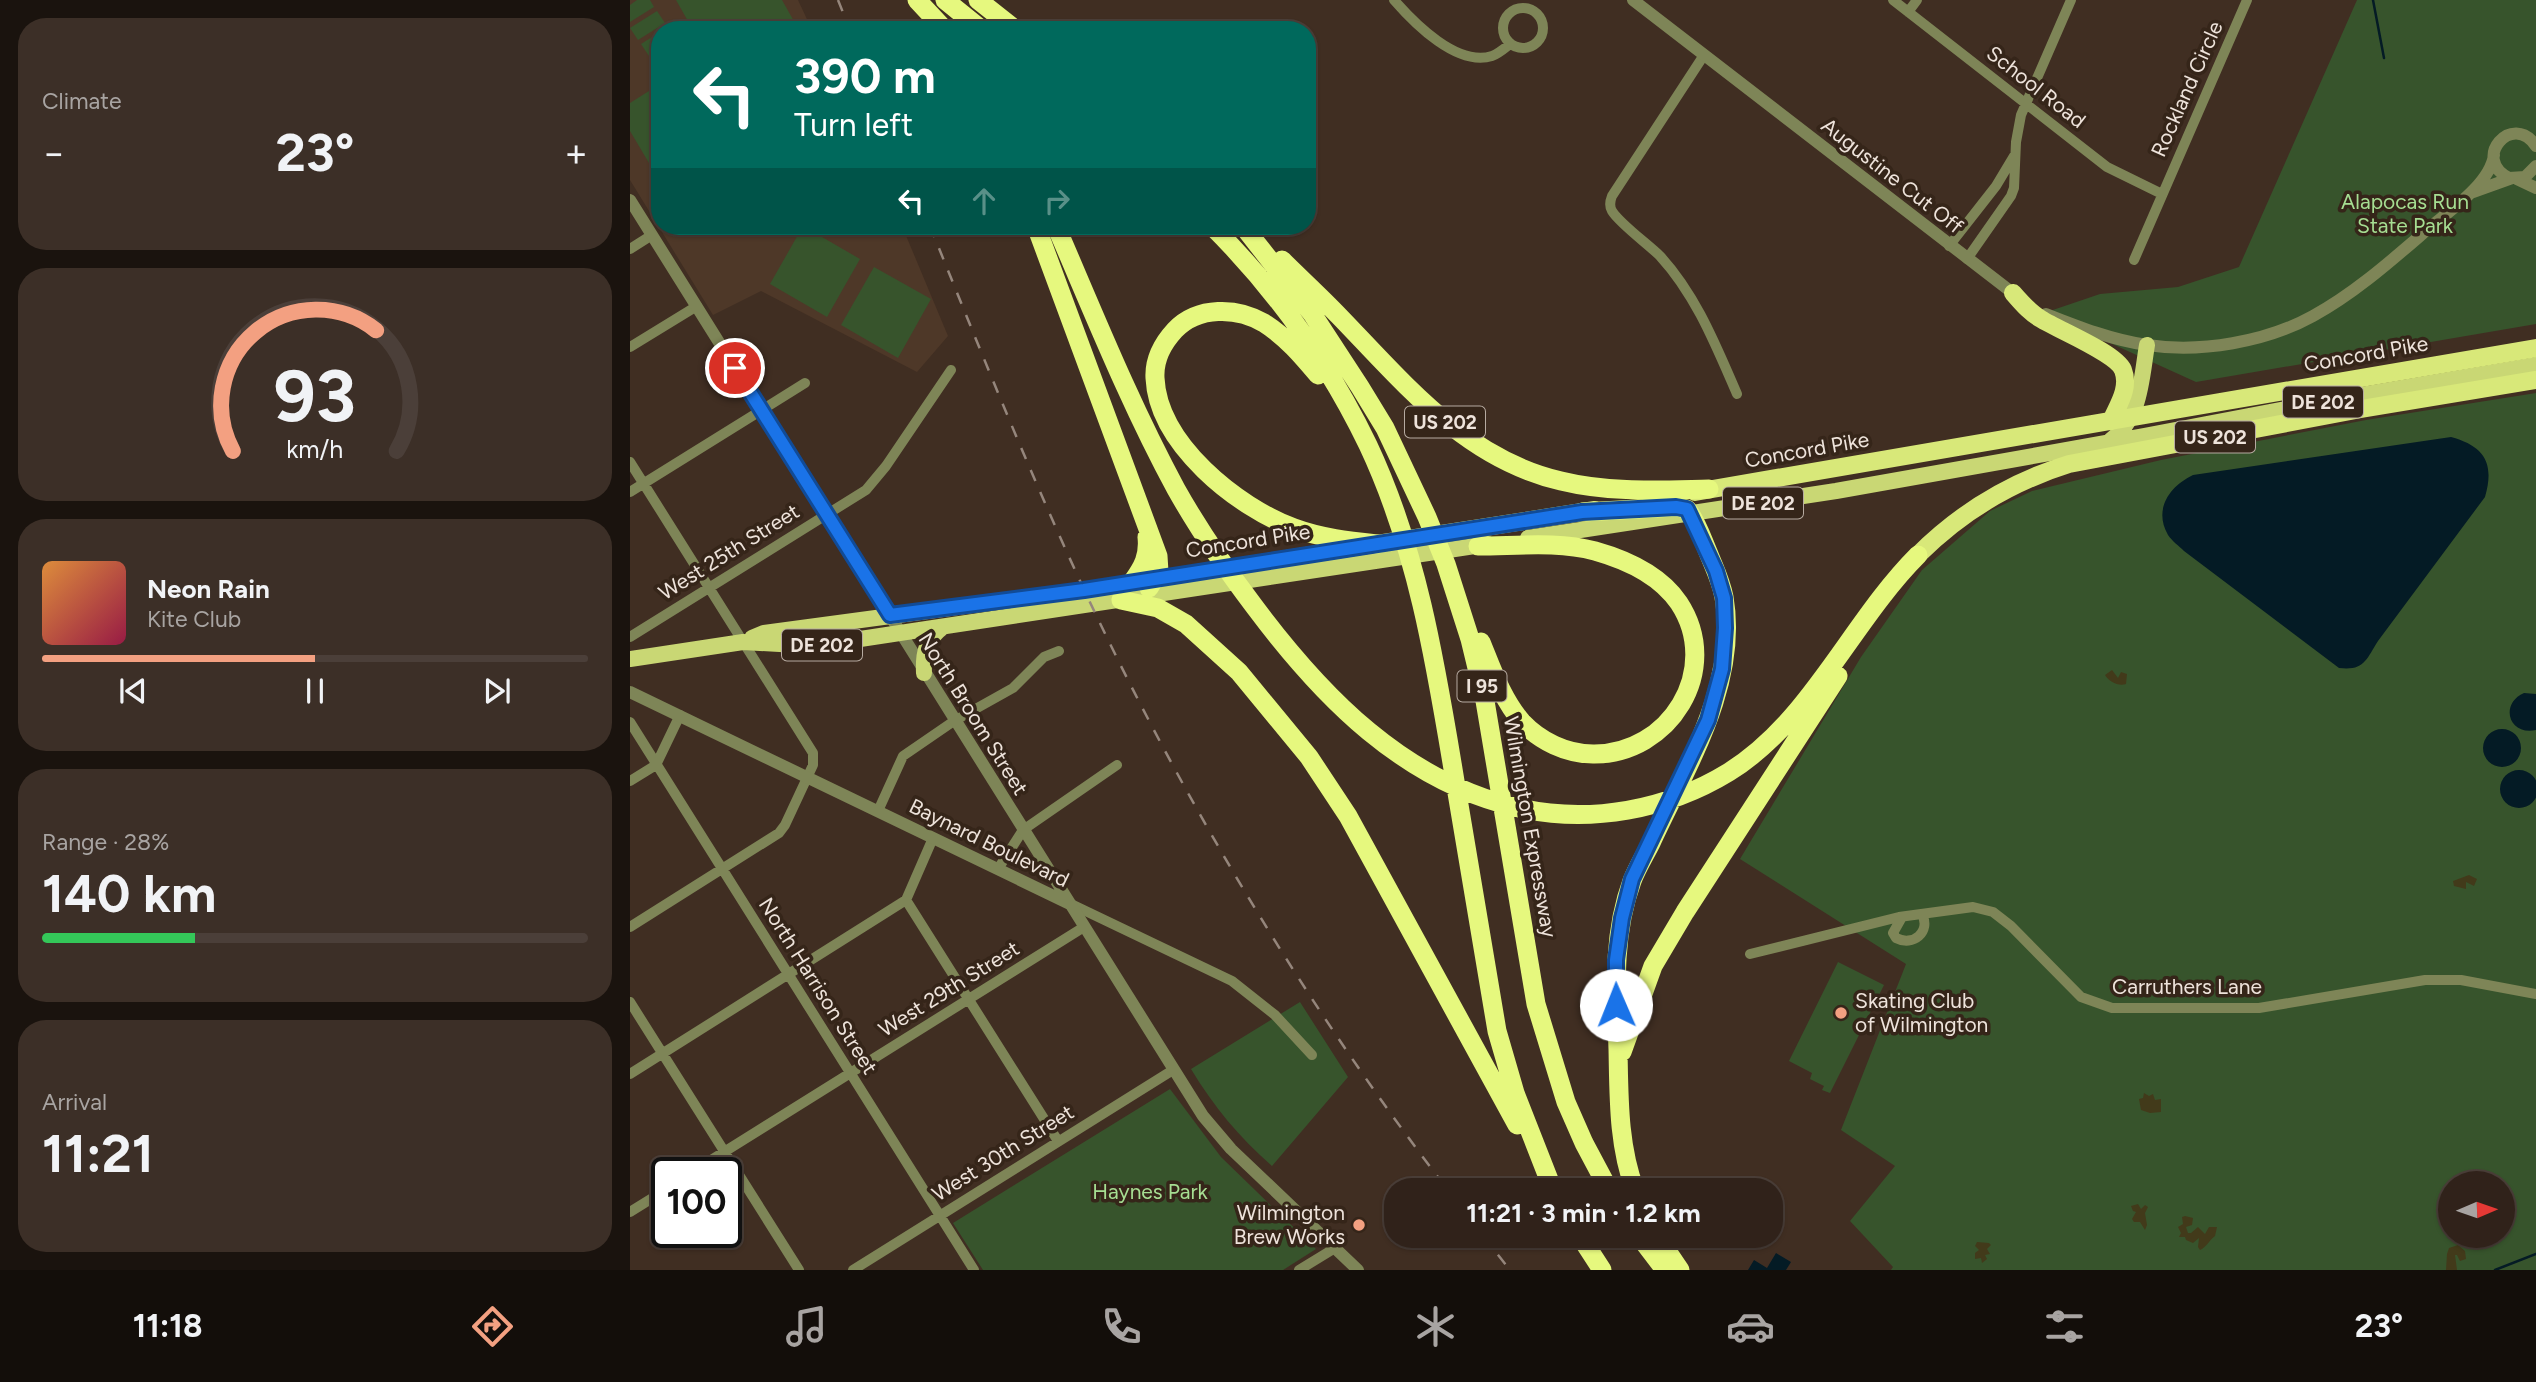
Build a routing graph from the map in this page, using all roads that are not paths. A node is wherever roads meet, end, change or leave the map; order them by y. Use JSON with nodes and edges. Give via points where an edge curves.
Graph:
{"nodes":[{"id":1,"x":917,"y":0,"type":"edge"},
{"id":2,"x":945,"y":0,"type":"edge"},
{"id":3,"x":978,"y":0,"type":"edge"},
{"id":4,"x":1394,"y":0,"type":"edge"},
{"id":5,"x":1633,"y":0,"type":"edge"},
{"id":6,"x":1893,"y":0,"type":"edge"},
{"id":7,"x":1917,"y":0,"type":"edge"},
{"id":8,"x":2071,"y":0,"type":"edge"},
{"id":9,"x":2247,"y":0,"type":"edge"},
{"id":10,"x":1908,"y":12,"type":"junction"},
{"id":11,"x":936,"y":21,"type":"edge"},
{"id":12,"x":971,"y":21,"type":"edge"},
{"id":13,"x":1005,"y":21,"type":"edge"},
{"id":14,"x":1510,"y":44,"type":"dead end"},
{"id":15,"x":1704,"y":55,"type":"junction"},
{"id":16,"x":2026,"y":103,"type":"junction"},
{"id":17,"x":2536,"y":128,"type":"edge"},
{"id":18,"x":2514,"y":134,"type":"junction"},
{"id":19,"x":2536,"y":146,"type":"edge"},
{"id":20,"x":2015,"y":153,"type":"junction"},
{"id":21,"x":2494,"y":155,"type":"junction"},
{"id":22,"x":2536,"y":166,"type":"edge"},
{"id":23,"x":2515,"y":178,"type":"junction"},
{"id":24,"x":2536,"y":188,"type":"edge"},
{"id":25,"x":2162,"y":194,"type":"junction"},
{"id":26,"x":2470,"y":194,"type":"junction"},
{"id":27,"x":630,"y":200,"type":"edge"},
{"id":28,"x":651,"y":233,"type":"edge"},
{"id":29,"x":652,"y":235,"type":"joint"},
{"id":30,"x":1039,"y":235,"type":"edge"},
{"id":31,"x":1060,"y":235,"type":"edge"},
{"id":32,"x":1220,"y":235,"type":"edge"},
{"id":33,"x":1252,"y":235,"type":"edge"},
{"id":34,"x":1255,"y":235,"type":"edge"},
{"id":35,"x":1949,"y":246,"type":"junction"},
{"id":36,"x":630,"y":249,"type":"edge"},
{"id":37,"x":1967,"y":259,"type":"junction"},
{"id":38,"x":2134,"y":260,"type":"dead end"},
{"id":39,"x":2013,"y":293,"type":"junction"},
{"id":40,"x":696,"y":306,"type":"junction"},
{"id":41,"x":2147,"y":345,"type":"junction"},
{"id":42,"x":630,"y":347,"type":"edge"},
{"id":43,"x":2536,"y":348,"type":"edge"},
{"id":44,"x":2536,"y":365,"type":"edge"},
{"id":45,"x":951,"y":370,"type":"dead end"},
{"id":46,"x":2536,"y":380,"type":"edge"},
{"id":47,"x":805,"y":383,"type":"dead end"},
{"id":48,"x":1737,"y":394,"type":"dead end"},
{"id":49,"x":761,"y":410,"type":"junction"},
{"id":50,"x":2131,"y":418,"type":"junction"},
{"id":51,"x":2111,"y":421,"type":"junction"},
{"id":52,"x":2110,"y":441,"type":"junction"},
{"id":53,"x":1399,"y":458,"type":"junction"},
{"id":54,"x":630,"y":462,"type":"edge"},
{"id":55,"x":644,"y":484,"type":"junction"},
{"id":56,"x":1709,"y":489,"type":"junction"},
{"id":57,"x":630,"y":492,"type":"edge"},
{"id":58,"x":1582,"y":512,"type":"junction"},
{"id":59,"x":1396,"y":513,"type":"junction"},
{"id":60,"x":1690,"y":513,"type":"junction"},
{"id":61,"x":827,"y":514,"type":"junction"},
{"id":62,"x":1476,"y":537,"type":"junction"},
{"id":63,"x":1380,"y":552,"type":"junction"},
{"id":64,"x":1917,"y":555,"type":"junction"},
{"id":65,"x":1146,"y":583,"type":"junction"},
{"id":66,"x":709,"y":587,"type":"junction"},
{"id":67,"x":1088,"y":597,"type":"junction"},
{"id":68,"x":1121,"y":600,"type":"junction"},
{"id":69,"x":890,"y":615,"type":"junction"},
{"id":70,"x":943,"y":626,"type":"junction"},
{"id":71,"x":899,"y":633,"type":"junction"},
{"id":72,"x":630,"y":637,"type":"edge"},
{"id":73,"x":743,"y":642,"type":"junction"},
{"id":74,"x":1059,"y":651,"type":"dead end"},
{"id":75,"x":630,"y":659,"type":"edge"},
{"id":76,"x":924,"y":673,"type":"junction"},
{"id":77,"x":630,"y":692,"type":"edge"},
{"id":78,"x":680,"y":715,"type":"junction"},
{"id":79,"x":954,"y":721,"type":"junction"},
{"id":80,"x":630,"y":722,"type":"edge"},
{"id":81,"x":656,"y":765,"type":"junction"},
{"id":82,"x":1118,"y":765,"type":"dead end"},
{"id":83,"x":807,"y":777,"type":"junction"},
{"id":84,"x":630,"y":781,"type":"edge"},
{"id":85,"x":878,"y":811,"type":"junction"},
{"id":86,"x":1023,"y":830,"type":"junction"},
{"id":87,"x":933,"y":838,"type":"junction"},
{"id":88,"x":722,"y":869,"type":"junction"},
{"id":89,"x":998,"y":869,"type":"junction"},
{"id":90,"x":906,"y":900,"type":"junction"},
{"id":91,"x":1071,"y":904,"type":"junction"},
{"id":92,"x":1922,"y":914,"type":"junction"},
{"id":93,"x":1902,"y":917,"type":"junction"},
{"id":94,"x":630,"y":927,"type":"edge"},
{"id":95,"x":1084,"y":927,"type":"junction"},
{"id":96,"x":1750,"y":954,"type":"dead end"},
{"id":97,"x":788,"y":974,"type":"junction"},
{"id":98,"x":2536,"y":994,"type":"edge"},
{"id":99,"x":968,"y":1000,"type":"junction"},
{"id":100,"x":630,"y":1002,"type":"edge"},
{"id":101,"x":662,"y":1054,"type":"junction"},
{"id":102,"x":1312,"y":1055,"type":"dead end"},
{"id":103,"x":1618,"y":1066,"type":"junction"},
{"id":104,"x":1173,"y":1070,"type":"junction"},
{"id":105,"x":851,"y":1073,"type":"junction"},
{"id":106,"x":630,"y":1074,"type":"edge"},
{"id":107,"x":1058,"y":1141,"type":"junction"},
{"id":108,"x":725,"y":1152,"type":"junction"},
{"id":109,"x":717,"y":1157,"type":"edge"},
{"id":110,"x":1546,"y":1178,"type":"edge"},
{"id":111,"x":1548,"y":1178,"type":"edge"},
{"id":112,"x":1603,"y":1178,"type":"edge"},
{"id":113,"x":1631,"y":1178,"type":"edge"},
{"id":114,"x":651,"y":1199,"type":"edge"},
{"id":115,"x":630,"y":1212,"type":"edge"},
{"id":116,"x":940,"y":1216,"type":"junction"},
{"id":117,"x":1335,"y":1248,"type":"junction"},
{"id":118,"x":1588,"y":1248,"type":"edge"},
{"id":119,"x":1648,"y":1248,"type":"edge"},
{"id":120,"x":1665,"y":1248,"type":"edge"},
{"id":121,"x":799,"y":1270,"type":"edge"},
{"id":122,"x":853,"y":1270,"type":"edge"},
{"id":123,"x":974,"y":1270,"type":"edge"},
{"id":124,"x":1299,"y":1270,"type":"edge"},
{"id":125,"x":1358,"y":1270,"type":"edge"},
{"id":126,"x":1602,"y":1270,"type":"edge"},
{"id":127,"x":1665,"y":1270,"type":"edge"},
{"id":128,"x":1679,"y":1270,"type":"edge"}],
"edges":[{"from":1,"to":11,"type":"highway"},
{"from":2,"to":12,"type":"highway"},
{"from":3,"to":13,"type":"highway"},
{"from":4,"to":14,"type":"street","via":[[1439,42],[1458,52],[1478,58],[1493,56]]},
{"from":5,"to":15,"type":"street","name":"Augustine Cut Off"},
{"from":6,"to":10,"type":"street","name":"School Road"},
{"from":7,"to":10,"type":"street"},
{"from":8,"to":16,"type":"street"},
{"from":9,"to":25,"type":"street","name":"Rockland Circle"},
{"from":10,"to":16,"type":"street","name":"School Road"},
{"from":15,"to":35,"type":"street","name":"Augustine Cut Off"},
{"from":15,"to":48,"type":"street","via":[[1610,204],[1682,285],[1710,332]]},
{"from":16,"to":20,"type":"street"},
{"from":16,"to":25,"type":"street","name":"School Road","via":[[2108,167]]},
{"from":17,"to":18,"type":"street"},
{"from":18,"to":19,"type":"street","via":[[2528,137]]},
{"from":18,"to":21,"type":"street","via":[[2501,139]]},
{"from":20,"to":35,"type":"street","via":[[1996,186]]},
{"from":20,"to":37,"type":"street","via":[[2011,196]]},
{"from":21,"to":23,"type":"street","via":[[2499,170]]},
{"from":21,"to":26,"type":"street","via":[[2489,170]]},
{"from":22,"to":23,"type":"street","via":[[2528,175]]},
{"from":23,"to":24,"type":"street"},
{"from":23,"to":26,"type":"street"},
{"from":25,"to":38,"type":"street","name":"Rockland Circle"},
{"from":26,"to":41,"type":"street","name":"Augustine Cut Off","via":[[2376,273],[2312,317],[2243,340],[2197,347]]},
{"from":27,"to":28,"type":"street","name":"North Broom Street"},
{"from":29,"to":36,"type":"street"},
{"from":29,"to":40,"type":"street","name":"North Broom Street"},
{"from":30,"to":65,"type":"highway","via":[[1158,556],[1159,572]]},
{"from":31,"to":64,"type":"highway","number":"US 202","via":[[1152,441],[1187,508],[1245,595],[1330,697],[1418,768],[1459,788],[1532,811],[1602,814],[1657,803],[1727,773],[1764,745],[1803,702]]},
{"from":32,"to":59,"type":"highway","number":"I 95","via":[[1279,302],[1323,365],[1368,445]]},
{"from":33,"to":53,"type":"highway","name":"Wilmington Expressway","number":"I 95","via":[[1333,343]]},
{"from":34,"to":56,"type":"highway","number":"US 202","via":[[1427,406],[1482,448],[1536,473],[1585,486]]},
{"from":35,"to":37,"type":"street","name":"Augustine Cut Off"},
{"from":37,"to":39,"type":"street","name":"Augustine Cut Off"},
{"from":39,"to":41,"type":"street","name":"Augustine Cut Off","via":[[2044,313],[2093,332]]},
{"from":39,"to":51,"type":"highway","via":[[2036,316],[2120,365],[2124,390]]},
{"from":40,"to":42,"type":"street"},
{"from":40,"to":49,"type":"street","name":"North Broom Street"},
{"from":41,"to":50,"type":"main road"},
{"from":43,"to":50,"type":"highway","name":"Concord Pike","number":"US 202"},
{"from":44,"to":52,"type":"main road","name":"Concord Pike","number":"DE 202"},
{"from":45,"to":61,"type":"street","name":"West 25th Street","via":[[876,480]]},
{"from":46,"to":64,"type":"highway","number":"US 202","via":[[2069,464],[1994,495]]},
{"from":47,"to":49,"type":"street"},
{"from":49,"to":55,"type":"street"},
{"from":49,"to":61,"type":"street","name":"North Broom Street"},
{"from":50,"to":51,"type":"highway","name":"Concord Pike","number":"US 202"},
{"from":50,"to":52,"type":"main road"},
{"from":51,"to":56,"type":"highway","name":"Concord Pike","number":"US 202"},
{"from":52,"to":60,"type":"main road","name":"Concord Pike","number":"DE 202"},
{"from":53,"to":62,"type":"highway","via":[[1452,559],[1504,695],[1523,722],[1558,747],[1595,754],[1633,747],[1667,723],[1687,693],[1693,653],[1684,612],[1662,584],[1635,566],[1581,547]]},
{"from":53,"to":112,"type":"highway","name":"Wilmington Expressway","number":"I 95","via":[[1446,564],[1478,670],[1536,1004],[1566,1102]]},
{"from":54,"to":55,"type":"street"},
{"from":55,"to":57,"type":"street"},
{"from":55,"to":66,"type":"street"},
{"from":56,"to":58,"type":"highway","name":"Concord Pike","number":"DE 202"},
{"from":58,"to":60,"type":"highway","via":[[1676,507]]},
{"from":58,"to":62,"type":"highway","name":"Concord Pike","number":"DE 202"},
{"from":59,"to":63,"type":"highway","via":[[1327,385],[1292,345],[1262,321],[1208,312],[1187,321],[1168,339],[1155,375],[1158,396],[1184,447],[1209,474],[1240,501],[1292,528]]},
{"from":59,"to":111,"type":"highway","number":"I 95","via":[[1430,637],[1497,1031]]},
{"from":60,"to":62,"type":"main road","name":"Concord Pike","number":"DE 202"},
{"from":60,"to":103,"type":"highway","via":[[1724,598],[1722,669],[1708,720],[1632,879],[1616,960]]},
{"from":61,"to":66,"type":"street","name":"West 25th Street"},
{"from":61,"to":69,"type":"street","name":"North Broom Street"},
{"from":62,"to":63,"type":"highway","name":"Concord Pike","number":"DE 202"},
{"from":63,"to":65,"type":"main road","name":"Concord Pike","number":"DE 202","via":[[1260,562]]},
{"from":63,"to":68,"type":"main road","name":"Concord Pike","number":"DE 202"},
{"from":64,"to":103,"type":"highway","via":[[1653,966]]},
{"from":65,"to":67,"type":"main road","name":"Concord Pike","number":"DE 202"},
{"from":65,"to":71,"type":"main road","via":[[915,621]]},
{"from":66,"to":72,"type":"street","name":"West 25th Street"},
{"from":66,"to":73,"type":"street"},
{"from":67,"to":68,"type":"main road","name":"Concord Pike","number":"DE 202"},
{"from":67,"to":69,"type":"main road","number":"DE 202"},
{"from":67,"to":70,"type":"main road","number":"DE 202"},
{"from":68,"to":110,"type":"highway","via":[[1158,608],[1186,624],[1239,672],[1309,757],[1348,816]]},
{"from":69,"to":71,"type":"street","name":"North Broom Street"},
{"from":69,"to":73,"type":"main road","number":"DE 202","via":[[764,634]]},
{"from":70,"to":71,"type":"main road","number":"DE 202"},
{"from":70,"to":76,"type":"main road","via":[[926,646]]},
{"from":71,"to":73,"type":"main road","number":"DE 202","via":[[814,646]]},
{"from":71,"to":76,"type":"street","name":"North Broom Street"},
{"from":73,"to":75,"type":"main road","number":"DE 202"},
{"from":73,"to":83,"type":"street","via":[[813,753]]},
{"from":74,"to":79,"type":"street","via":[[1044,657],[1013,688]]},
{"from":76,"to":79,"type":"street","name":"North Broom Street"},
{"from":77,"to":78,"type":"street","name":"Baynard Boulevard"},
{"from":78,"to":81,"type":"street"},
{"from":78,"to":83,"type":"street","name":"Baynard Boulevard"},
{"from":79,"to":85,"type":"street","via":[[903,756]]},
{"from":79,"to":86,"type":"street","name":"North Broom Street"},
{"from":80,"to":81,"type":"street","name":"North Harrison Street"},
{"from":81,"to":84,"type":"street"},
{"from":81,"to":88,"type":"street","name":"North Harrison Street"},
{"from":82,"to":86,"type":"street"},
{"from":83,"to":85,"type":"street","name":"Baynard Boulevard"},
{"from":83,"to":88,"type":"street","via":[[779,833]]},
{"from":85,"to":87,"type":"street","name":"Baynard Boulevard"},
{"from":86,"to":89,"type":"street"},
{"from":86,"to":91,"type":"street","name":"North Broom Street"},
{"from":87,"to":89,"type":"street","name":"Baynard Boulevard"},
{"from":87,"to":90,"type":"street"},
{"from":88,"to":94,"type":"street"},
{"from":88,"to":97,"type":"street","name":"North Harrison Street"},
{"from":89,"to":91,"type":"street","name":"Baynard Boulevard"},
{"from":90,"to":97,"type":"street"},
{"from":90,"to":99,"type":"street"},
{"from":91,"to":95,"type":"street","name":"North Broom Street"},
{"from":91,"to":102,"type":"street","name":"Baynard Boulevard","via":[[1232,981],[1275,1015]]},
{"from":92,"to":93,"type":"street","name":"Carruthers Lane"},
{"from":92,"to":93,"type":"street","via":[[1923,931],[1906,942],[1893,933]]},
{"from":92,"to":98,"type":"street","name":"Carruthers Lane","via":[[1973,907],[1993,912],[2076,993],[2112,1008],[2259,1008],[2425,980],[2461,980]]},
{"from":93,"to":96,"type":"street","name":"Carruthers Lane"},
{"from":95,"to":99,"type":"street","name":"West 29th Street"},
{"from":95,"to":104,"type":"street","name":"North Broom Street"},
{"from":97,"to":101,"type":"street"},
{"from":97,"to":105,"type":"street","name":"North Harrison Street"},
{"from":99,"to":105,"type":"street","name":"West 29th Street"},
{"from":99,"to":107,"type":"street"},
{"from":100,"to":101,"type":"street"},
{"from":101,"to":106,"type":"street"},
{"from":101,"to":108,"type":"street"},
{"from":103,"to":113,"type":"highway","via":[[1621,1133]]},
{"from":104,"to":107,"type":"street","name":"West 30th Street"},
{"from":104,"to":117,"type":"street","name":"North Broom Street","via":[[1223,1142]]},
{"from":105,"to":108,"type":"street","name":"West 29th Street"},
{"from":105,"to":116,"type":"street","name":"North Harrison Street"},
{"from":107,"to":116,"type":"street","name":"West 30th Street"},
{"from":108,"to":109,"type":"street","name":"West 29th Street"},
{"from":108,"to":121,"type":"street"},
{"from":114,"to":115,"type":"street"},
{"from":116,"to":122,"type":"street","name":"West 30th Street"},
{"from":116,"to":123,"type":"street","name":"North Harrison Street"},
{"from":117,"to":124,"type":"street"},
{"from":117,"to":125,"type":"street","name":"North Broom Street"},
{"from":118,"to":126,"type":"highway"},
{"from":119,"to":127,"type":"highway"},
{"from":120,"to":128,"type":"highway"}]}
